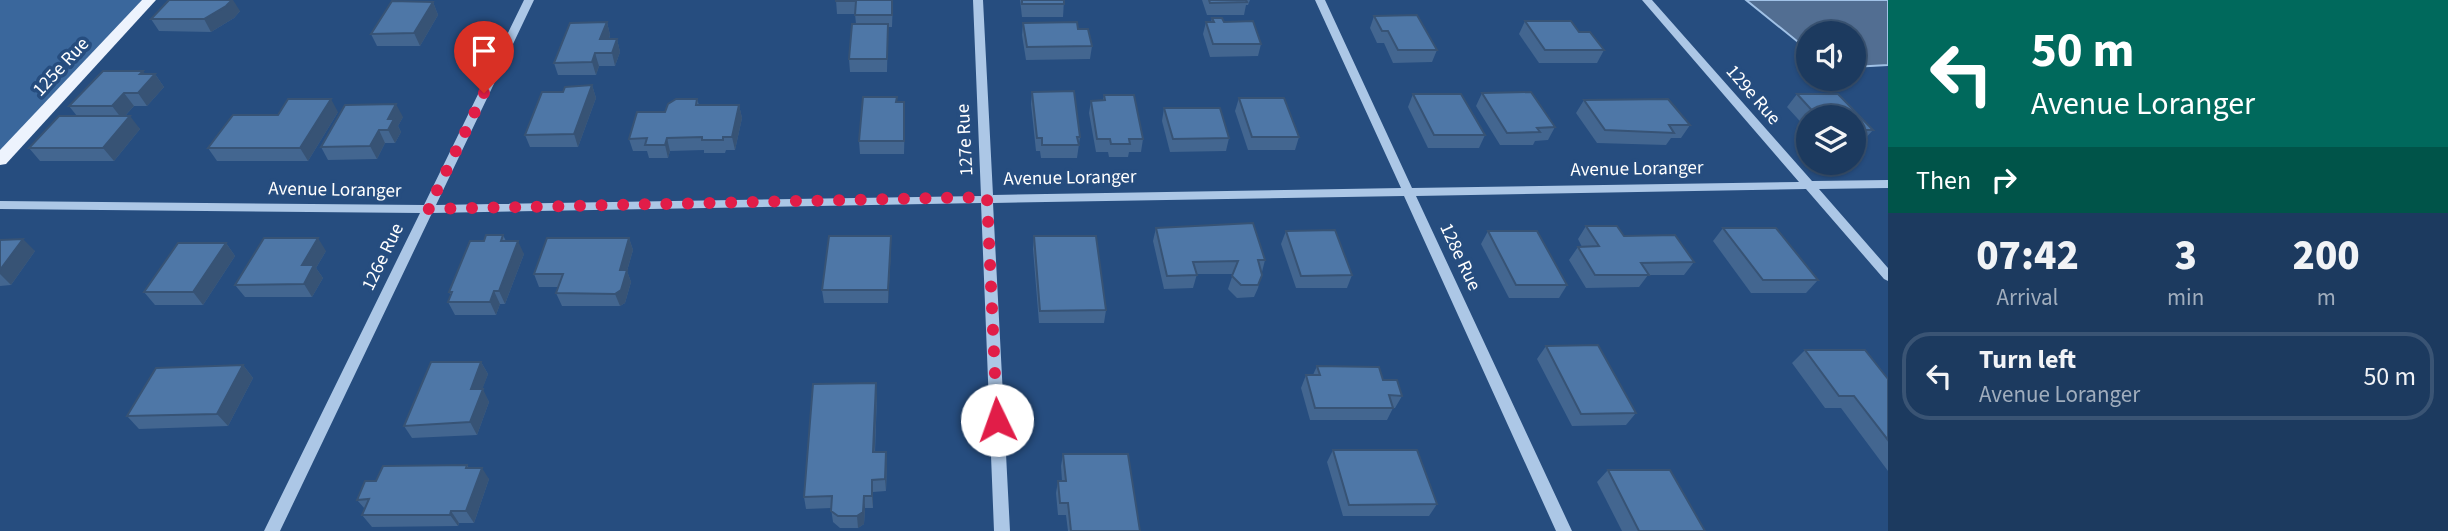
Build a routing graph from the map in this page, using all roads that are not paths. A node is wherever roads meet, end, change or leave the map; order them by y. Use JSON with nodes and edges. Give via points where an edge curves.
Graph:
{"nodes":[{"id":1,"x":149,"y":0,"type":"edge"},
{"id":2,"x":529,"y":0,"type":"edge"},
{"id":3,"x":978,"y":0,"type":"edge"},
{"id":4,"x":1320,"y":0,"type":"edge"},
{"id":5,"x":1647,"y":0,"type":"edge"},
{"id":6,"x":0,"y":160,"type":"edge"},
{"id":7,"x":1807,"y":184,"type":"junction"},
{"id":8,"x":1888,"y":184,"type":"edge"},
{"id":9,"x":1408,"y":190,"type":"junction"},
{"id":10,"x":987,"y":197,"type":"junction"},
{"id":11,"x":0,"y":205,"type":"edge"},
{"id":12,"x":428,"y":209,"type":"junction"},
{"id":13,"x":1888,"y":276,"type":"edge"},
{"id":14,"x":272,"y":531,"type":"edge"},
{"id":15,"x":1002,"y":531,"type":"edge"},
{"id":16,"x":1564,"y":531,"type":"edge"}],
"edges":[{"from":1,"to":6,"type":"main road","name":"125e Rue"},
{"from":2,"to":12,"type":"street","name":"126e Rue"},
{"from":3,"to":10,"type":"street","name":"127e Rue"},
{"from":4,"to":9,"type":"street","name":"128e Rue"},
{"from":5,"to":7,"type":"street","name":"129e Rue"},
{"from":7,"to":8,"type":"street","name":"Avenue Loranger"},
{"from":7,"to":9,"type":"street","name":"Avenue Loranger"},
{"from":7,"to":13,"type":"street","name":"129e Rue"},
{"from":9,"to":10,"type":"street","name":"Avenue Loranger"},
{"from":9,"to":16,"type":"street","name":"128e Rue"},
{"from":10,"to":12,"type":"street","name":"Avenue Loranger"},
{"from":10,"to":15,"type":"street","name":"127e Rue"},
{"from":11,"to":12,"type":"street","name":"Avenue Loranger"},
{"from":12,"to":14,"type":"street","name":"126e Rue"}]}
